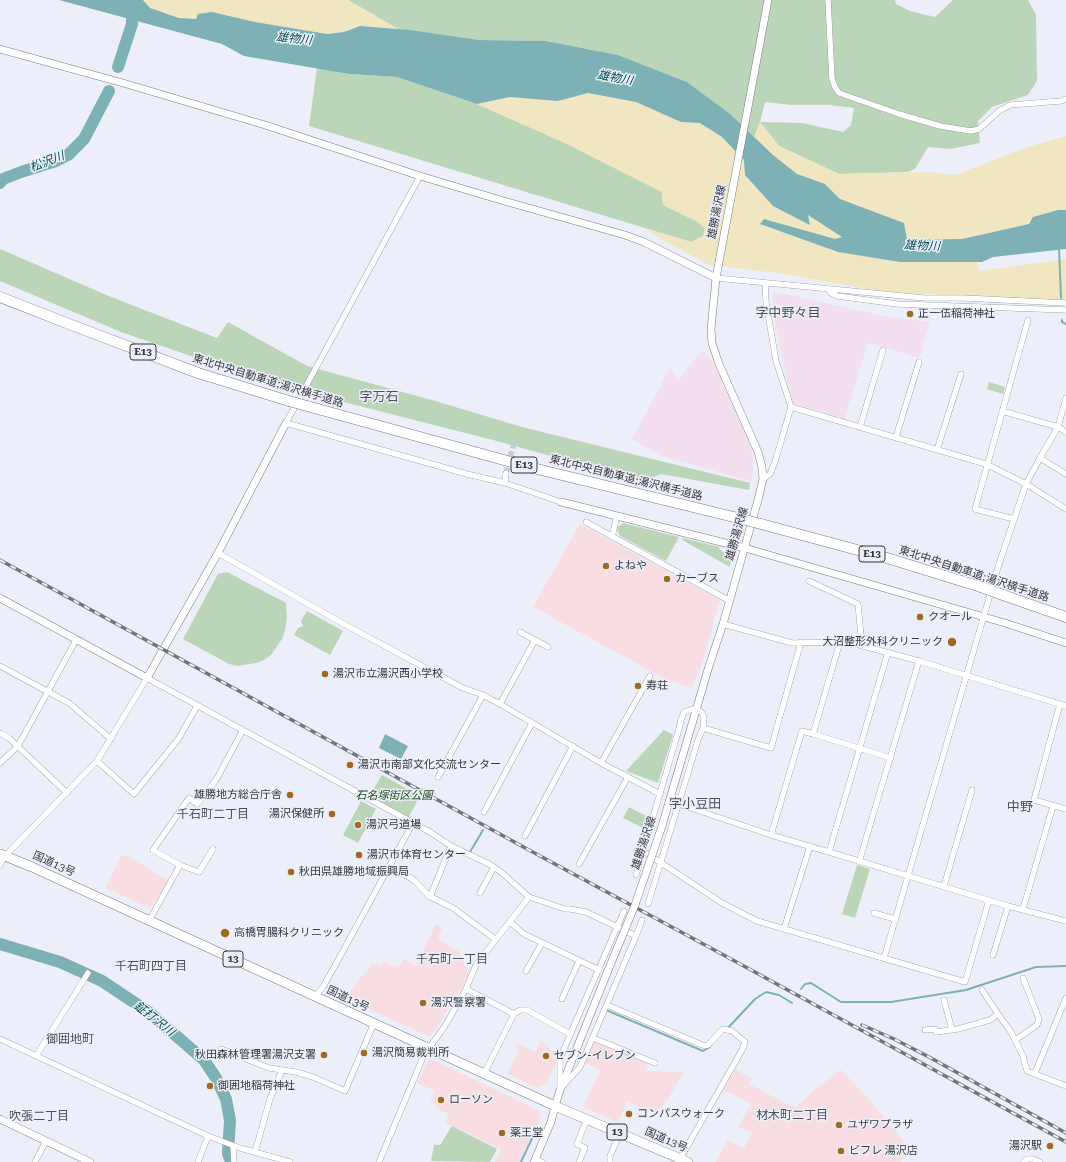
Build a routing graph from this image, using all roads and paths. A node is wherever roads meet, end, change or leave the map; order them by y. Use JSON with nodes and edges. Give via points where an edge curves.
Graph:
{"nodes":[{"id":1,"x":768,"y":0,"type":"edge"},
{"id":2,"x":828,"y":0,"type":"edge"},
{"id":3,"x":0,"y":49,"type":"edge"},
{"id":4,"x":1066,"y":99,"type":"edge"},
{"id":5,"x":420,"y":176,"type":"junction"},
{"id":6,"x":716,"y":278,"type":"junction"},
{"id":7,"x":765,"y":283,"type":"junction"},
{"id":8,"x":828,"y":288,"type":"junction"},
{"id":9,"x":0,"y":296,"type":"edge"},
{"id":10,"x":1066,"y":303,"type":"edge"},
{"id":11,"x":1066,"y":310,"type":"edge"},
{"id":12,"x":1028,"y":320,"type":"dead end"},
{"id":13,"x":883,"y":350,"type":"dead end"},
{"id":14,"x":919,"y":362,"type":"dead end"},
{"id":15,"x":961,"y":374,"type":"dead end"},
{"id":16,"x":1066,"y":398,"type":"edge"},
{"id":17,"x":790,"y":407,"type":"junction"},
{"id":18,"x":1002,"y":411,"type":"junction"},
{"id":19,"x":286,"y":423,"type":"junction"},
{"id":20,"x":860,"y":427,"type":"junction"},
{"id":21,"x":1058,"y":427,"type":"junction"},
{"id":22,"x":1066,"y":432,"type":"edge"},
{"id":23,"x":896,"y":437,"type":"junction"},
{"id":24,"x":937,"y":450,"type":"junction"},
{"id":25,"x":1040,"y":458,"type":"junction"},
{"id":26,"x":986,"y":464,"type":"junction"},
{"id":27,"x":506,"y":474,"type":"tunnel mouth"},
{"id":28,"x":1066,"y":474,"type":"edge"},
{"id":29,"x":763,"y":479,"type":"junction"},
{"id":30,"x":505,"y":483,"type":"junction"},
{"id":31,"x":1026,"y":484,"type":"junction"},
{"id":32,"x":561,"y":502,"type":"joint"},
{"id":33,"x":1066,"y":509,"type":"edge"},
{"id":34,"x":617,"y":516,"type":"junction"},
{"id":35,"x":1014,"y":519,"type":"junction"},
{"id":36,"x":586,"y":522,"type":"dead end"},
{"id":37,"x":612,"y":537,"type":"junction"},
{"id":38,"x":745,"y":548,"type":"junction"},
{"id":39,"x":218,"y":553,"type":"junction"},
{"id":40,"x":809,"y":581,"type":"dead end"},
{"id":41,"x":0,"y":598,"type":"edge"},
{"id":42,"x":730,"y":601,"type":"junction"},
{"id":43,"x":984,"y":617,"type":"junction"},
{"id":44,"x":1066,"y":617,"type":"edge"},
{"id":45,"x":723,"y":624,"type":"junction"},
{"id":46,"x":520,"y":632,"type":"dead end"},
{"id":47,"x":76,"y":640,"type":"junction"},
{"id":48,"x":535,"y":640,"type":"junction"},
{"id":49,"x":801,"y":642,"type":"junction"},
{"id":50,"x":840,"y":642,"type":"junction"},
{"id":51,"x":1066,"y":643,"type":"edge"},
{"id":52,"x":862,"y":646,"type":"junction"},
{"id":53,"x":548,"y":647,"type":"dead end"},
{"id":54,"x":888,"y":652,"type":"junction"},
{"id":55,"x":919,"y":661,"type":"junction"},
{"id":56,"x":0,"y":666,"type":"edge"},
{"id":57,"x":650,"y":676,"type":"dead end"},
{"id":58,"x":967,"y":676,"type":"junction"},
{"id":59,"x":146,"y":678,"type":"junction"},
{"id":60,"x":47,"y":692,"type":"junction"},
{"id":61,"x":483,"y":695,"type":"junction"},
{"id":62,"x":500,"y":704,"type":"junction"},
{"id":63,"x":1063,"y":705,"type":"edge"},
{"id":64,"x":197,"y":706,"type":"junction"},
{"id":65,"x":696,"y":708,"type":"junction"},
{"id":66,"x":532,"y":723,"type":"junction"},
{"id":67,"x":703,"y":728,"type":"junction"},
{"id":68,"x":243,"y":730,"type":"junction"},
{"id":69,"x":0,"y":733,"type":"edge"},
{"id":70,"x":812,"y":734,"type":"junction"},
{"id":71,"x":111,"y":739,"type":"junction"},
{"id":72,"x":18,"y":746,"type":"junction"},
{"id":73,"x":573,"y":746,"type":"junction"},
{"id":74,"x":860,"y":749,"type":"junction"},
{"id":75,"x":891,"y":758,"type":"junction"},
{"id":76,"x":97,"y":761,"type":"junction"},
{"id":77,"x":0,"y":763,"type":"edge"},
{"id":78,"x":601,"y":763,"type":"junction"},
{"id":79,"x":438,"y":777,"type":"dead end"},
{"id":80,"x":628,"y":777,"type":"junction"},
{"id":81,"x":972,"y":790,"type":"dead end"},
{"id":82,"x":67,"y":793,"type":"junction"},
{"id":83,"x":660,"y":794,"type":"junction"},
{"id":84,"x":679,"y":804,"type":"junction"},
{"id":85,"x":1053,"y":806,"type":"junction"},
{"id":86,"x":1066,"y":809,"type":"edge"},
{"id":87,"x":484,"y":812,"type":"dead end"},
{"id":88,"x":413,"y":823,"type":"junction"},
{"id":89,"x":771,"y":835,"type":"junction"},
{"id":90,"x":525,"y":836,"type":"dead end"},
{"id":91,"x":451,"y":846,"type":"junction"},
{"id":92,"x":810,"y":846,"type":"junction"},
{"id":93,"x":212,"y":849,"type":"dead end"},
{"id":94,"x":643,"y":851,"type":"junction"},
{"id":95,"x":829,"y":852,"type":"junction"},
{"id":96,"x":3,"y":855,"type":"edge"},
{"id":97,"x":661,"y":862,"type":"junction"},
{"id":98,"x":860,"y":862,"type":"junction"},
{"id":99,"x":579,"y":864,"type":"dead end"},
{"id":100,"x":0,"y":865,"type":"edge"},
{"id":101,"x":180,"y":865,"type":"junction"},
{"id":102,"x":390,"y":867,"type":"junction"},
{"id":103,"x":494,"y":867,"type":"junction"},
{"id":104,"x":636,"y":875,"type":"dead end"},
{"id":105,"x":907,"y":876,"type":"junction"},
{"id":106,"x":944,"y":886,"type":"junction"},
{"id":107,"x":480,"y":893,"type":"dead end"},
{"id":108,"x":430,"y":897,"type":"junction"},
{"id":109,"x":529,"y":897,"type":"junction"},
{"id":110,"x":989,"y":900,"type":"junction"},
{"id":111,"x":648,"y":904,"type":"dead end"},
{"id":112,"x":1008,"y":906,"type":"junction"},
{"id":113,"x":1023,"y":909,"type":"junction"},
{"id":114,"x":624,"y":911,"type":"dead end"},
{"id":115,"x":874,"y":912,"type":"dead end"},
{"id":116,"x":895,"y":919,"type":"junction"},
{"id":117,"x":642,"y":920,"type":"dead end"},
{"id":118,"x":150,"y":921,"type":"junction"},
{"id":119,"x":1066,"y":921,"type":"edge"},
{"id":120,"x":510,"y":922,"type":"junction"},
{"id":121,"x":617,"y":927,"type":"junction"},
{"id":122,"x":784,"y":929,"type":"junction"},
{"id":123,"x":636,"y":936,"type":"junction"},
{"id":124,"x":496,"y":939,"type":"junction"},
{"id":125,"x":542,"y":942,"type":"junction"},
{"id":126,"x":993,"y":955,"type":"dead end"},
{"id":127,"x":884,"y":958,"type":"junction"},
{"id":128,"x":579,"y":961,"type":"junction"},
{"id":129,"x":599,"y":970,"type":"junction"},
{"id":130,"x":526,"y":971,"type":"dead end"},
{"id":131,"x":88,"y":974,"type":"dead end"},
{"id":132,"x":1023,"y":978,"type":"dead end"},
{"id":133,"x":466,"y":989,"type":"junction"},
{"id":134,"x":982,"y":990,"type":"dead end"},
{"id":135,"x":316,"y":997,"type":"junction"},
{"id":136,"x":1066,"y":998,"type":"edge"},
{"id":137,"x":562,"y":1000,"type":"dead end"},
{"id":138,"x":944,"y":1000,"type":"dead end"},
{"id":139,"x":607,"y":1005,"type":"junction"},
{"id":140,"x":514,"y":1014,"type":"junction"},
{"id":141,"x":998,"y":1014,"type":"junction"},
{"id":142,"x":374,"y":1023,"type":"junction"},
{"id":143,"x":924,"y":1030,"type":"dead end"},
{"id":144,"x":952,"y":1030,"type":"junction"},
{"id":145,"x":570,"y":1034,"type":"junction"},
{"id":146,"x":593,"y":1038,"type":"junction"},
{"id":147,"x":0,"y":1039,"type":"edge"},
{"id":148,"x":1015,"y":1040,"type":"junction"},
{"id":149,"x":429,"y":1048,"type":"junction"},
{"id":150,"x":220,"y":1049,"type":"dead end"},
{"id":151,"x":36,"y":1056,"type":"junction"},
{"id":152,"x":655,"y":1063,"type":"dead end"},
{"id":153,"x":282,"y":1070,"type":"junction"},
{"id":154,"x":1035,"y":1073,"type":"junction"},
{"id":155,"x":484,"y":1074,"type":"junction"},
{"id":156,"x":1066,"y":1086,"type":"edge"},
{"id":157,"x":560,"y":1090,"type":"junction"},
{"id":158,"x":555,"y":1106,"type":"junction"},
{"id":159,"x":0,"y":1119,"type":"edge"},
{"id":160,"x":587,"y":1119,"type":"junction"},
{"id":161,"x":620,"y":1133,"type":"junction"},
{"id":162,"x":208,"y":1136,"type":"junction"},
{"id":163,"x":46,"y":1141,"type":"junction"},
{"id":164,"x":233,"y":1146,"type":"junction"},
{"id":165,"x":255,"y":1152,"type":"junction"},
{"id":166,"x":684,"y":1160,"type":"edge"},
{"id":167,"x":537,"y":1161,"type":"edge"},
{"id":168,"x":35,"y":1162,"type":"edge"},
{"id":169,"x":90,"y":1162,"type":"edge"},
{"id":170,"x":198,"y":1162,"type":"edge"},
{"id":171,"x":234,"y":1162,"type":"edge"},
{"id":172,"x":290,"y":1162,"type":"edge"},
{"id":173,"x":379,"y":1162,"type":"edge"},
{"id":174,"x":579,"y":1162,"type":"edge"},
{"id":175,"x":610,"y":1162,"type":"edge"},
{"id":176,"x":1024,"y":1162,"type":"edge"},
{"id":177,"x":1040,"y":1162,"type":"edge"}],
"edges":[{"from":1,"to":6,"type":"street","name":"雄勝湯沢線"},
{"from":2,"to":4,"type":"street","via":[[832,79],[839,93],[940,126],[971,131],[979,129],[1010,105]]},
{"from":3,"to":5,"type":"street","via":[[265,125]]},
{"from":5,"to":6,"type":"street","via":[[625,235]]},
{"from":5,"to":19,"type":"street"},
{"from":6,"to":7,"type":"street"},
{"from":6,"to":29,"type":"street","name":"雄勝湯沢線","via":[[712,343],[752,436]]},
{"from":7,"to":8,"type":"street"},
{"from":7,"to":17,"type":"street","via":[[776,361]]},
{"from":8,"to":10,"type":"street","via":[[924,298]]},
{"from":8,"to":11,"type":"street","via":[[837,296],[897,304]]},
{"from":9,"to":44,"type":"highway","name":"東北中央自動車道;湯沢横手道路","number":"E13","bridge":true,"via":[[198,373],[289,401],[533,468],[742,519],[887,558]]},
{"from":12,"to":18,"type":"street"},
{"from":13,"to":20,"type":"street"},
{"from":14,"to":23,"type":"street"},
{"from":15,"to":24,"type":"street"},
{"from":16,"to":21,"type":"street"},
{"from":17,"to":20,"type":"street"},
{"from":17,"to":29,"type":"street","via":[[775,462],[770,474]]},
{"from":18,"to":21,"type":"street"},
{"from":18,"to":26,"type":"street"},
{"from":19,"to":30,"type":"street"},
{"from":19,"to":39,"type":"street"},
{"from":20,"to":23,"type":"street"},
{"from":21,"to":22,"type":"street"},
{"from":21,"to":25,"type":"street"},
{"from":23,"to":24,"type":"street"},
{"from":24,"to":26,"type":"street"},
{"from":25,"to":28,"type":"street"},
{"from":25,"to":31,"type":"street"},
{"from":26,"to":31,"type":"street"},
{"from":26,"to":35,"type":"street","via":[[975,509]]},
{"from":27,"to":30,"type":"street"},
{"from":29,"to":38,"type":"street","name":"雄勝湯沢線"},
{"from":30,"to":32,"type":"street"},
{"from":31,"to":33,"type":"street"},
{"from":31,"to":35,"type":"street"},
{"from":32,"to":34,"type":"street"},
{"from":34,"to":37,"type":"street"},
{"from":34,"to":38,"type":"street"},
{"from":35,"to":43,"type":"street"},
{"from":36,"to":37,"type":"street"},
{"from":37,"to":42,"type":"street"},
{"from":38,"to":42,"type":"street","name":"雄勝湯沢線"},
{"from":38,"to":43,"type":"street"},
{"from":39,"to":59,"type":"street"},
{"from":39,"to":61,"type":"street","via":[[463,688]]},
{"from":40,"to":52,"type":"street","via":[[858,604]]},
{"from":41,"to":47,"type":"street"},
{"from":42,"to":45,"type":"street","name":"雄勝湯沢線"},
{"from":43,"to":51,"type":"street"},
{"from":43,"to":58,"type":"street"},
{"from":45,"to":49,"type":"street","via":[[792,643]]},
{"from":45,"to":65,"type":"street","name":"雄勝湯沢線"},
{"from":46,"to":48,"type":"street"},
{"from":47,"to":59,"type":"street"},
{"from":47,"to":60,"type":"street"},
{"from":48,"to":53,"type":"street"},
{"from":48,"to":62,"type":"street"},
{"from":49,"to":50,"type":"street"},
{"from":49,"to":67,"type":"street","via":[[771,748]]},
{"from":50,"to":52,"type":"street"},
{"from":50,"to":70,"type":"street"},
{"from":52,"to":54,"type":"street"},
{"from":54,"to":55,"type":"street"},
{"from":54,"to":74,"type":"street"},
{"from":55,"to":58,"type":"street"},
{"from":55,"to":75,"type":"street"},
{"from":56,"to":60,"type":"street"},
{"from":57,"to":78,"type":"street"},
{"from":58,"to":63,"type":"street"},
{"from":58,"to":105,"type":"street"},
{"from":59,"to":64,"type":"street"},
{"from":59,"to":71,"type":"street"},
{"from":60,"to":71,"type":"street","via":[[69,703]]},
{"from":60,"to":72,"type":"street"},
{"from":61,"to":62,"type":"street"},
{"from":61,"to":79,"type":"street"},
{"from":62,"to":66,"type":"street"},
{"from":63,"to":85,"type":"street","via":[[1034,800]]},
{"from":64,"to":68,"type":"street"},
{"from":64,"to":76,"type":"street","via":[[180,738],[134,794]]},
{"from":65,"to":67,"type":"street","via":[[704,718]]},
{"from":65,"to":83,"type":"street","via":[[684,712],[680,720]]},
{"from":65,"to":157,"type":"street","name":"雄勝湯沢線","bridge":true,"via":[[662,826],[635,905]]},
{"from":66,"to":73,"type":"street"},
{"from":66,"to":87,"type":"street"},
{"from":67,"to":84,"type":"street"},
{"from":68,"to":88,"type":"street"},
{"from":68,"to":101,"type":"street","via":[[216,780],[197,804],[190,798],[153,850]]},
{"from":69,"to":72,"type":"street"},
{"from":70,"to":74,"type":"street"},
{"from":70,"to":89,"type":"street","via":[[802,731]]},
{"from":71,"to":76,"type":"street"},
{"from":72,"to":77,"type":"street"},
{"from":72,"to":82,"type":"street"},
{"from":73,"to":78,"type":"street"},
{"from":73,"to":90,"type":"street"},
{"from":74,"to":75,"type":"street"},
{"from":74,"to":95,"type":"street"},
{"from":75,"to":98,"type":"street"},
{"from":76,"to":82,"type":"street"},
{"from":78,"to":80,"type":"street"},
{"from":80,"to":83,"type":"street"},
{"from":80,"to":99,"type":"street"},
{"from":81,"to":106,"type":"street"},
{"from":82,"to":96,"type":"street"},
{"from":83,"to":94,"type":"street"},
{"from":84,"to":89,"type":"street"},
{"from":84,"to":97,"type":"street"},
{"from":85,"to":86,"type":"street"},
{"from":85,"to":113,"type":"street"},
{"from":88,"to":91,"type":"street"},
{"from":88,"to":102,"type":"street"},
{"from":89,"to":92,"type":"street"},
{"from":91,"to":103,"type":"street"},
{"from":91,"to":108,"type":"street"},
{"from":92,"to":95,"type":"street"},
{"from":92,"to":122,"type":"street"},
{"from":93,"to":101,"type":"street","via":[[199,872]]},
{"from":94,"to":97,"type":"street"},
{"from":94,"to":104,"type":"street"},
{"from":95,"to":98,"type":"street"},
{"from":96,"to":100,"type":"street"},
{"from":96,"to":118,"type":"highway","name":"国道13号","number":"13"},
{"from":97,"to":111,"type":"street"},
{"from":97,"to":122,"type":"street","via":[[722,904],[757,921]]},
{"from":98,"to":105,"type":"street"},
{"from":101,"to":118,"type":"street"},
{"from":102,"to":108,"type":"street","via":[[414,880]]},
{"from":102,"to":135,"type":"street"},
{"from":103,"to":107,"type":"street"},
{"from":103,"to":109,"type":"street"},
{"from":105,"to":106,"type":"street"},
{"from":105,"to":116,"type":"street"},
{"from":106,"to":110,"type":"street"},
{"from":108,"to":124,"type":"street","via":[[453,908]]},
{"from":109,"to":120,"type":"street"},
{"from":109,"to":121,"type":"street","via":[[565,909],[586,912]]},
{"from":110,"to":112,"type":"street"},
{"from":110,"to":127,"type":"street","via":[[965,982]]},
{"from":112,"to":113,"type":"street"},
{"from":112,"to":126,"type":"street"},
{"from":113,"to":119,"type":"street"},
{"from":114,"to":121,"type":"street"},
{"from":115,"to":116,"type":"street"},
{"from":116,"to":127,"type":"street"},
{"from":117,"to":123,"type":"street"},
{"from":118,"to":135,"type":"highway","name":"国道13号","number":"13"},
{"from":120,"to":124,"type":"street"},
{"from":120,"to":125,"type":"street","via":[[524,934]]},
{"from":121,"to":123,"type":"street"},
{"from":121,"to":129,"type":"street"},
{"from":122,"to":127,"type":"street"},
{"from":123,"to":139,"type":"street"},
{"from":124,"to":133,"type":"street","via":[[476,965]]},
{"from":125,"to":128,"type":"street"},
{"from":125,"to":130,"type":"street"},
{"from":128,"to":129,"type":"street"},
{"from":128,"to":137,"type":"street"},
{"from":129,"to":145,"type":"street"},
{"from":131,"to":151,"type":"street"},
{"from":132,"to":148,"type":"street","via":[[1039,1019],[1037,1025]]},
{"from":133,"to":140,"type":"street"},
{"from":133,"to":149,"type":"street"},
{"from":134,"to":141,"type":"street"},
{"from":135,"to":142,"type":"highway","name":"国道13号","number":"13"},
{"from":136,"to":154,"type":"street"},
{"from":138,"to":144,"type":"street"},
{"from":139,"to":146,"type":"street"},
{"from":139,"to":166,"type":"street","via":[[705,1046],[723,1029],[732,1031],[744,1042],[743,1049]]},
{"from":140,"to":145,"type":"street","via":[[520,1010],[527,1010]]},
{"from":140,"to":155,"type":"street"},
{"from":141,"to":144,"type":"street","via":[[990,1020]]},
{"from":141,"to":148,"type":"street"},
{"from":142,"to":149,"type":"highway","name":"国道13号","number":"13"},
{"from":142,"to":153,"type":"street","via":[[345,1091],[313,1077]]},
{"from":143,"to":144,"type":"street"},
{"from":145,"to":157,"type":"street","via":[[560,1058]]},
{"from":146,"to":152,"type":"street"},
{"from":146,"to":157,"type":"street","via":[[580,1067]]},
{"from":147,"to":151,"type":"street"},
{"from":148,"to":154,"type":"street","via":[[1027,1071]]},
{"from":149,"to":155,"type":"highway","name":"国道13号","number":"13"},
{"from":149,"to":173,"type":"street"},
{"from":150,"to":153,"type":"street","via":[[269,1068]]},
{"from":151,"to":162,"type":"street"},
{"from":153,"to":165,"type":"street","via":[[270,1099]]},
{"from":154,"to":156,"type":"street"},
{"from":155,"to":158,"type":"highway","name":"国道13号","number":"13"},
{"from":157,"to":158,"type":"street","name":"雄勝湯沢線"},
{"from":158,"to":160,"type":"highway","name":"国道13号","number":"13"},
{"from":158,"to":167,"type":"street","name":"雄勝湯沢線","via":[[552,1122]]},
{"from":159,"to":163,"type":"street"},
{"from":160,"to":161,"type":"highway","name":"国道13号","number":"13"},
{"from":160,"to":174,"type":"street","via":[[577,1144],[585,1148]]},
{"from":161,"to":166,"type":"highway","name":"国道13号","number":"13"},
{"from":161,"to":175,"type":"street"},
{"from":162,"to":164,"type":"street"},
{"from":162,"to":170,"type":"street"},
{"from":163,"to":168,"type":"street"},
{"from":163,"to":169,"type":"street"},
{"from":164,"to":165,"type":"street"},
{"from":164,"to":171,"type":"street"},
{"from":165,"to":172,"type":"street"},
{"from":176,"to":177,"type":"street","via":[[1027,1159]]}]}
